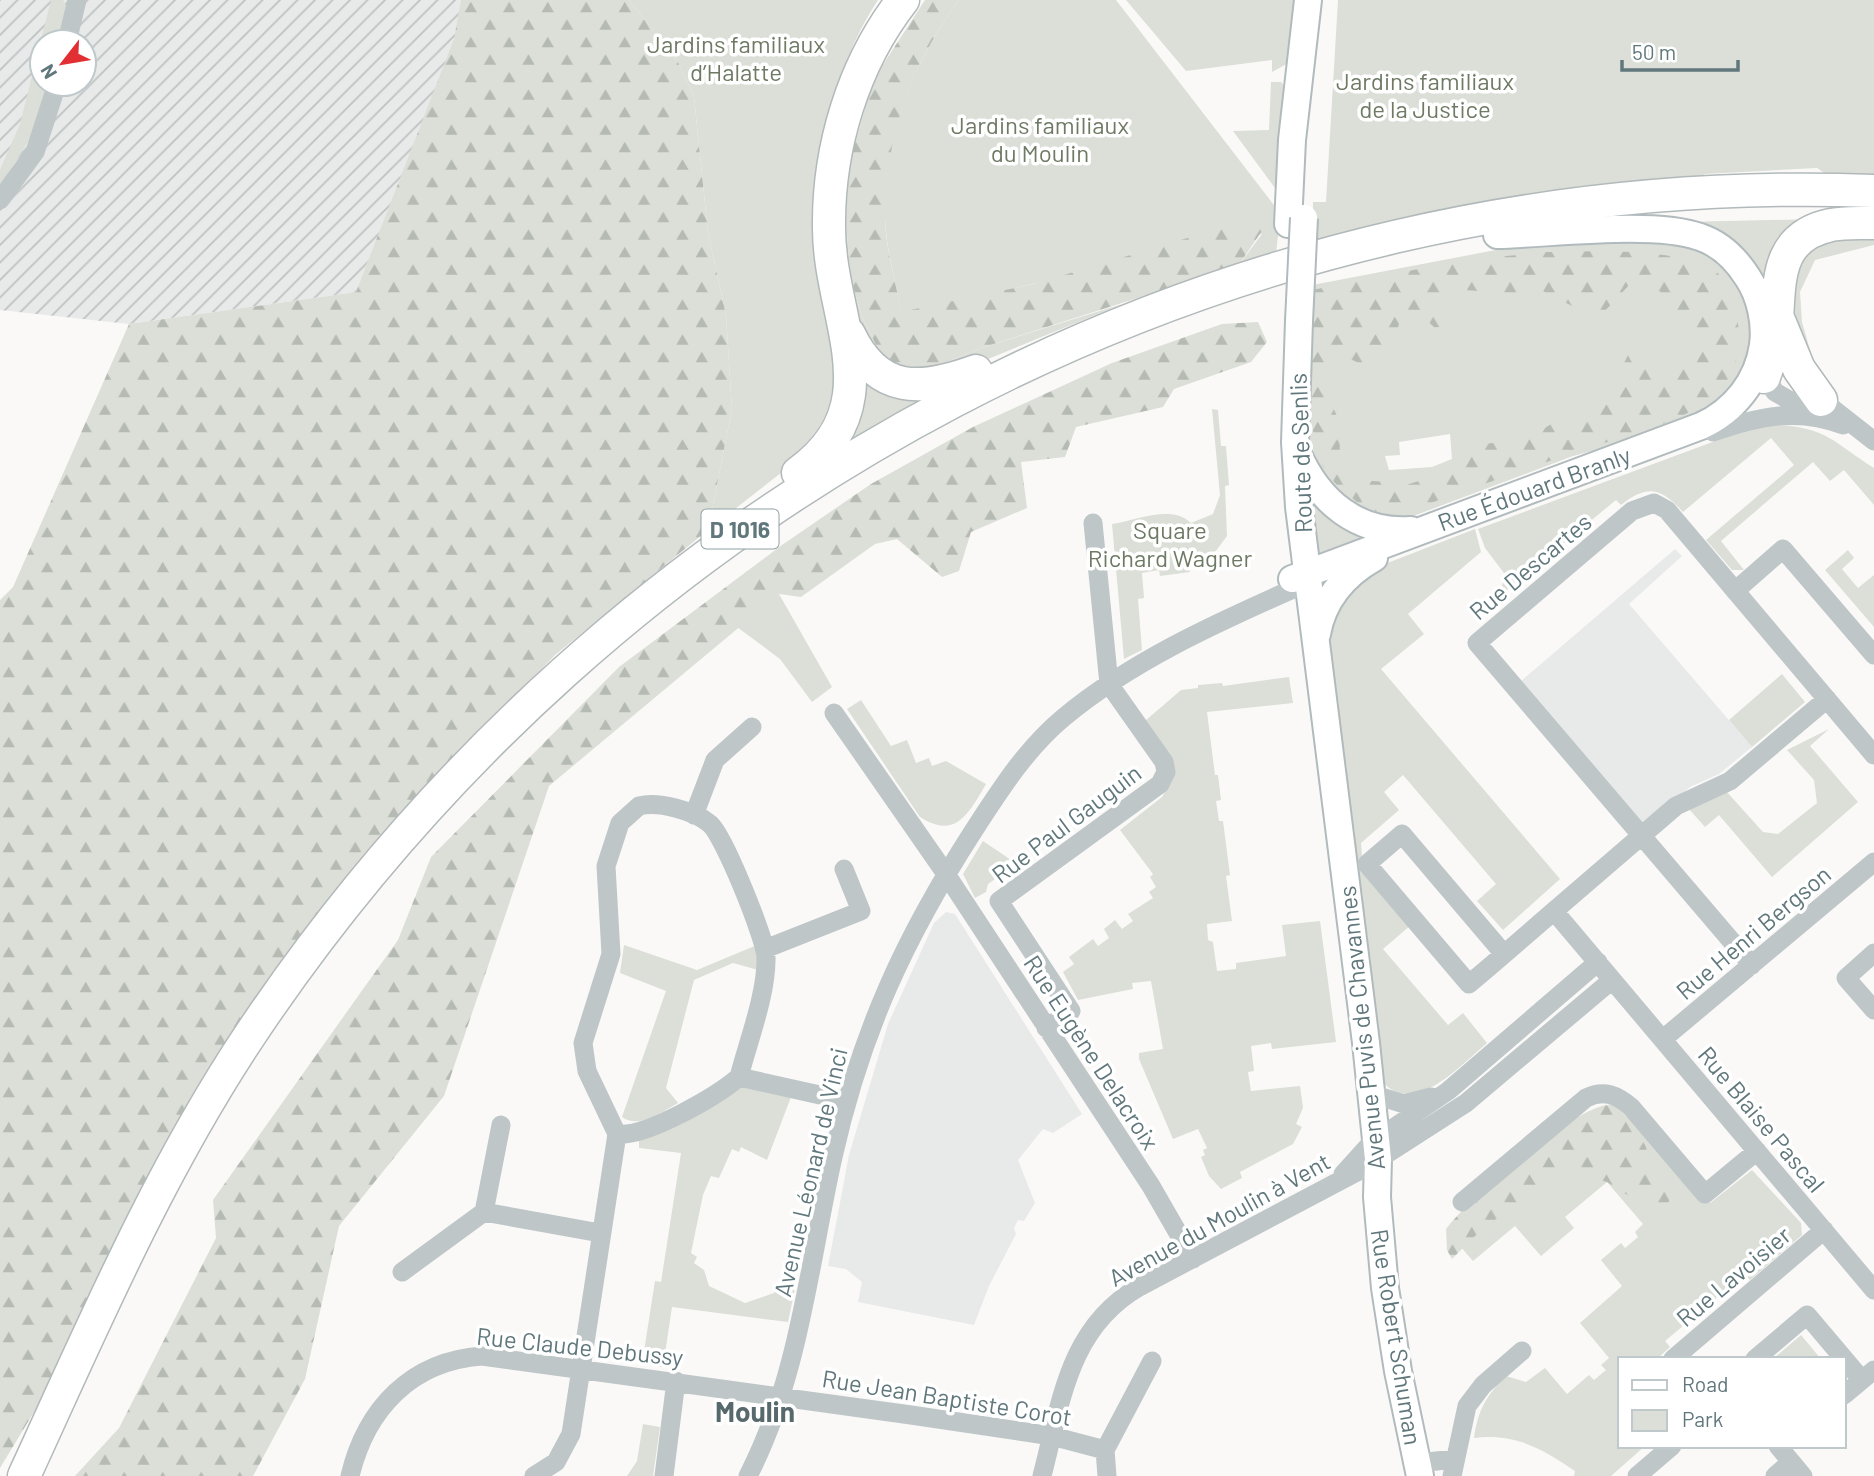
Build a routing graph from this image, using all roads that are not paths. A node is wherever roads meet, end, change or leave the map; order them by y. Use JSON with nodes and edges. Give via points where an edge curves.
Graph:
{"nodes":[{"id":1,"x":77,"y":0,"type":"edge"},
{"id":2,"x":888,"y":0,"type":"edge"},
{"id":3,"x":903,"y":0,"type":"edge"},
{"id":4,"x":1308,"y":0,"type":"edge"},
{"id":5,"x":1321,"y":0,"type":"edge"},
{"id":6,"x":70,"y":28,"type":"edge"},
{"id":7,"x":864,"y":66,"type":"junction"},
{"id":8,"x":52,"y":98,"type":"edge"},
{"id":9,"x":1874,"y":191,"type":"edge"},
{"id":10,"x":0,"y":200,"type":"edge"},
{"id":11,"x":1874,"y":211,"type":"edge"},
{"id":12,"x":1296,"y":221,"type":"junction"},
{"id":13,"x":1874,"y":223,"type":"edge"},
{"id":14,"x":1497,"y":236,"type":"junction"},
{"id":15,"x":1152,"y":310,"type":"junction"},
{"id":16,"x":1777,"y":311,"type":"junction"},
{"id":17,"x":1292,"y":323,"type":"junction"},
{"id":18,"x":844,"y":324,"type":"junction"},
{"id":19,"x":1757,"y":375,"type":"junction"},
{"id":20,"x":1818,"y":407,"type":"junction"},
{"id":21,"x":1713,"y":432,"type":"junction"},
{"id":22,"x":1874,"y":441,"type":"edge"},
{"id":23,"x":1294,"y":442,"type":"junction"},
{"id":24,"x":1093,"y":523,"type":"dead end"},
{"id":25,"x":1427,"y":528,"type":"junction"},
{"id":26,"x":1374,"y":558,"type":"junction"},
{"id":27,"x":1300,"y":581,"type":"junction"},
{"id":28,"x":1735,"y":591,"type":"junction"},
{"id":29,"x":615,"y":626,"type":"junction"},
{"id":30,"x":1314,"y":646,"type":"junction"},
{"id":31,"x":1874,"y":655,"type":"edge"},
{"id":32,"x":1109,"y":684,"type":"junction"},
{"id":33,"x":1827,"y":699,"type":"junction"},
{"id":34,"x":834,"y":713,"type":"dead end"},
{"id":35,"x":752,"y":727,"type":"dead end"},
{"id":36,"x":1874,"y":755,"type":"edge"},
{"id":37,"x":694,"y":815,"type":"junction"},
{"id":38,"x":1642,"y":836,"type":"junction"},
{"id":39,"x":1874,"y":862,"type":"edge"},
{"id":40,"x":844,"y":869,"type":"dead end"},
{"id":41,"x":946,"y":874,"type":"junction"},
{"id":42,"x":1554,"y":911,"type":"junction"},
{"id":43,"x":765,"y":949,"type":"junction"},
{"id":44,"x":1874,"y":953,"type":"edge"},
{"id":45,"x":1504,"y":954,"type":"junction"},
{"id":46,"x":1598,"y":962,"type":"junction"},
{"id":47,"x":1752,"y":965,"type":"junction"},
{"id":48,"x":1612,"y":980,"type":"junction"},
{"id":49,"x":1874,"y":1010,"type":"edge"},
{"id":50,"x":1046,"y":1028,"type":"junction"},
{"id":51,"x":1662,"y":1039,"type":"junction"},
{"id":52,"x":739,"y":1077,"type":"junction"},
{"id":53,"x":1448,"y":1091,"type":"junction"},
{"id":54,"x":1371,"y":1094,"type":"junction"},
{"id":55,"x":847,"y":1101,"type":"junction"},
{"id":56,"x":1460,"y":1107,"type":"junction"},
{"id":57,"x":501,"y":1125,"type":"dead end"},
{"id":58,"x":617,"y":1133,"type":"junction"},
{"id":59,"x":1757,"y":1151,"type":"junction"},
{"id":60,"x":1372,"y":1153,"type":"junction"},
{"id":61,"x":1377,"y":1197,"type":"joint"},
{"id":62,"x":1462,"y":1202,"type":"dead end"},
{"id":63,"x":484,"y":1212,"type":"junction"},
{"id":64,"x":1824,"y":1230,"type":"junction"},
{"id":65,"x":600,"y":1233,"type":"junction"},
{"id":66,"x":1193,"y":1259,"type":"junction"},
{"id":67,"x":402,"y":1272,"type":"dead end"},
{"id":68,"x":1874,"y":1290,"type":"edge"},
{"id":69,"x":1522,"y":1351,"type":"dead end"},
{"id":70,"x":1675,"y":1357,"type":"edge"},
{"id":71,"x":1757,"y":1357,"type":"edge"},
{"id":72,"x":1152,"y":1361,"type":"dead end"},
{"id":73,"x":581,"y":1368,"type":"junction"},
{"id":74,"x":1868,"y":1375,"type":"edge"},
{"id":75,"x":69,"y":1378,"type":"junction"},
{"id":76,"x":676,"y":1381,"type":"junction"},
{"id":77,"x":1846,"y":1393,"type":"edge"},
{"id":78,"x":781,"y":1396,"type":"junction"},
{"id":79,"x":1052,"y":1436,"type":"junction"},
{"id":80,"x":1670,"y":1448,"type":"edge"},
{"id":81,"x":1105,"y":1450,"type":"junction"},
{"id":82,"x":1788,"y":1456,"type":"edge"},
{"id":83,"x":1454,"y":1467,"type":"edge"},
{"id":84,"x":1419,"y":1469,"type":"edge"},
{"id":85,"x":6,"y":1476,"type":"edge"},
{"id":86,"x":24,"y":1476,"type":"edge"},
{"id":87,"x":46,"y":1476,"type":"edge"},
{"id":88,"x":350,"y":1476,"type":"edge"},
{"id":89,"x":534,"y":1476,"type":"edge"},
{"id":90,"x":664,"y":1476,"type":"edge"},
{"id":91,"x":748,"y":1476,"type":"edge"},
{"id":92,"x":1042,"y":1476,"type":"edge"},
{"id":93,"x":1107,"y":1476,"type":"edge"},
{"id":94,"x":1637,"y":1476,"type":"edge"},
{"id":95,"x":1775,"y":1476,"type":"edge"}],
"edges":[{"from":1,"to":6,"type":"street"},
{"from":2,"to":7,"type":"highway"},
{"from":3,"to":7,"type":"highway","number":"D 1016"},
{"from":4,"to":12,"type":"main road","via":[[1292,140]]},
{"from":5,"to":12,"type":"main road"},
{"from":7,"to":18,"type":"highway","number":"D 1016","via":[[842,124],[829,200],[830,259]]},
{"from":8,"to":10,"type":"street","via":[[35,152]]},
{"from":9,"to":15,"type":"highway","number":"D 1016","via":[[1679,194],[1479,219],[1320,256]]},
{"from":11,"to":14,"type":"highway","number":"D 1016","via":[[1684,213]]},
{"from":12,"to":17,"type":"main road","bridge":true},
{"from":13,"to":16,"type":"highway","via":[[1829,225],[1801,239],[1781,269]]},
{"from":14,"to":19,"type":"main road","via":[[1659,230],[1709,240],[1731,256],[1754,289],[1763,329]]},
{"from":14,"to":87,"type":"highway","number":"D 1016","via":[[1381,258],[1290,282],[1150,331],[1047,376],[936,431],[808,507],[705,579],[608,658],[523,736],[436,826],[368,907],[283,1023],[219,1121],[177,1197]]},
{"from":15,"to":18,"type":"highway","number":"D 1016","via":[[924,387],[899,383],[876,371],[859,353]]},
{"from":15,"to":29,"type":"highway","number":"D 1016","via":[[1001,376],[854,456],[726,539]]},
{"from":16,"to":19,"type":"highway","via":[[1775,341]]},
{"from":16,"to":20,"type":"highway","via":[[1789,350]]},
{"from":17,"to":23,"type":"main road","name":"Route de Senlis"},
{"from":17,"to":27,"type":"main road","name":"Route de Senlis","via":[[1280,467]]},
{"from":18,"to":29,"type":"highway","number":"D 1016","via":[[851,390],[842,422],[827,447],[697,545]]},
{"from":19,"to":20,"type":"street","via":[[1775,392]]},
{"from":19,"to":21,"type":"main road","name":"Rue Édouard Branly","via":[[1744,410]]},
{"from":19,"to":25,"type":"main road","name":"Rue Édouard Branly","via":[[1723,413],[1701,426]]},
{"from":20,"to":21,"type":"street","name":"Rue Édouard Branly"},
{"from":20,"to":22,"type":"street"},
{"from":21,"to":26,"type":"main road","name":"Rue Édouard Branly"},
{"from":23,"to":25,"type":"main road","via":[[1314,485],[1344,514],[1382,529]]},
{"from":23,"to":27,"type":"main road","name":"Route de Senlis"},
{"from":24,"to":32,"type":"street"},
{"from":25,"to":27,"type":"main road","name":"Rue Édouard Branly"},
{"from":26,"to":27,"type":"main road","name":"Rue Édouard Branly"},
{"from":26,"to":30,"type":"main road","via":[[1335,590],[1321,617]]},
{"from":27,"to":30,"type":"main road","name":"Avenue Puvis de Chavannes"},
{"from":27,"to":32,"type":"street","name":"Avenue Léonard de Vinci"},
{"from":27,"to":60,"type":"main road","name":"Avenue Puvis de Chavannes"},
{"from":28,"to":31,"type":"street","via":[[1783,549]]},
{"from":28,"to":33,"type":"street","name":"Rue Descartes"},
{"from":28,"to":38,"type":"street","name":"Rue Descartes","via":[[1667,510],[1646,504],[1477,643]]},
{"from":29,"to":75,"type":"highway","number":"D 1016","via":[[535,696],[451,781],[373,868],[306,956],[188,1135]]},
{"from":30,"to":54,"type":"main road","name":"Avenue Puvis de Chavannes"},
{"from":32,"to":41,"type":"street","name":"Avenue Léonard de Vinci","via":[[1029,752]]},
{"from":32,"to":50,"type":"street","name":"Rue Paul Gauguin","via":[[1164,762],[1166,772],[1160,784],[999,901],[1071,1011]]},
{"from":33,"to":36,"type":"street","name":"Rue Descartes"},
{"from":33,"to":38,"type":"street","via":[[1730,781],[1676,806]]},
{"from":34,"to":41,"type":"street","name":"Rue Eugène Delacroix"},
{"from":35,"to":37,"type":"street","via":[[715,760]]},
{"from":37,"to":43,"type":"street","via":[[717,832]]},
{"from":37,"to":58,"type":"street","via":[[652,803],[634,809],[620,823],[606,866],[611,954],[586,1027],[584,1054],[589,1078]]},
{"from":38,"to":42,"type":"street"},
{"from":38,"to":47,"type":"street","name":"Rue Descartes"},
{"from":39,"to":47,"type":"street","name":"Rue Henri Bergson"},
{"from":40,"to":43,"type":"street","via":[[861,911]]},
{"from":41,"to":50,"type":"street","name":"Rue Eugène Delacroix"},
{"from":41,"to":55,"type":"street","name":"Avenue Léonard de Vinci","via":[[887,985]]},
{"from":42,"to":45,"type":"street"},
{"from":42,"to":46,"type":"street","name":"Rue Blaise Pascal"},
{"from":43,"to":52,"type":"street","via":[[764,976]]},
{"from":44,"to":49,"type":"street","via":[[1846,978]]},
{"from":45,"to":45,"type":"street","via":[[1469,984],[1367,864],[1402,834]]},
{"from":46,"to":48,"type":"street","name":"Rue Blaise Pascal"},
{"from":46,"to":53,"type":"street"},
{"from":47,"to":51,"type":"street","name":"Rue Henri Bergson"},
{"from":48,"to":51,"type":"street","name":"Rue Blaise Pascal"},
{"from":48,"to":56,"type":"street"},
{"from":50,"to":66,"type":"street","name":"Rue Eugène Delacroix","via":[[1151,1186]]},
{"from":51,"to":59,"type":"street","name":"Rue Blaise Pascal"},
{"from":52,"to":55,"type":"street"},
{"from":52,"to":58,"type":"street","via":[[717,1093],[645,1128]]},
{"from":53,"to":54,"type":"street","via":[[1404,1104]]},
{"from":53,"to":56,"type":"street"},
{"from":53,"to":60,"type":"street"},
{"from":54,"to":60,"type":"main road","name":"Avenue Puvis de Chavannes"},
{"from":55,"to":78,"type":"street","name":"Avenue Léonard de Vinci"},
{"from":56,"to":60,"type":"street"},
{"from":57,"to":63,"type":"street"},
{"from":58,"to":65,"type":"street"},
{"from":59,"to":62,"type":"street","via":[[1705,1194],[1631,1107],[1616,1096],[1600,1093],[1587,1097]]},
{"from":59,"to":64,"type":"street","name":"Rue Blaise Pascal"},
{"from":60,"to":61,"type":"main road","name":"Avenue Puvis de Chavannes"},
{"from":60,"to":66,"type":"street","name":"Avenue du Moulin à Vent","via":[[1338,1181]]},
{"from":61,"to":84,"type":"main road","name":"Rue Robert Schuman","via":[[1391,1328]]},
{"from":63,"to":65,"type":"street"},
{"from":63,"to":67,"type":"street"},
{"from":64,"to":68,"type":"street","name":"Rue Blaise Pascal"},
{"from":64,"to":70,"type":"street","name":"Rue Lavoisier"},
{"from":65,"to":73,"type":"street"},
{"from":66,"to":79,"type":"street","name":"Avenue du Moulin à Vent","via":[[1121,1298],[1090,1328],[1072,1365]]},
{"from":69,"to":83,"type":"street","via":[[1471,1399]]},
{"from":71,"to":74,"type":"street","via":[[1807,1315]]},
{"from":72,"to":81,"type":"street"},
{"from":73,"to":76,"type":"street","name":"Rue Claude Debussy"},
{"from":73,"to":88,"type":"street","name":"Rue Claude Debussy","via":[[482,1356],[433,1367],[403,1384],[380,1408],[363,1436]]},
{"from":73,"to":89,"type":"street","via":[[569,1442],[556,1462]]},
{"from":74,"to":77,"type":"street"},
{"from":75,"to":85,"type":"highway"},
{"from":75,"to":86,"type":"highway","number":"D 1016"},
{"from":76,"to":78,"type":"street","name":"Rue Claude Debussy"},
{"from":76,"to":90,"type":"street"},
{"from":78,"to":79,"type":"street","name":"Rue Jean Baptiste Corot"},
{"from":78,"to":91,"type":"street","name":"Avenue Léonard de Vinci"},
{"from":79,"to":81,"type":"street","name":"Rue Jean Baptiste Corot"},
{"from":79,"to":92,"type":"street","name":"Avenue du Moulin à Vent"},
{"from":80,"to":94,"type":"street"},
{"from":81,"to":93,"type":"street"},
{"from":82,"to":95,"type":"street"},
{"from":83,"to":84,"type":"street"}]}
